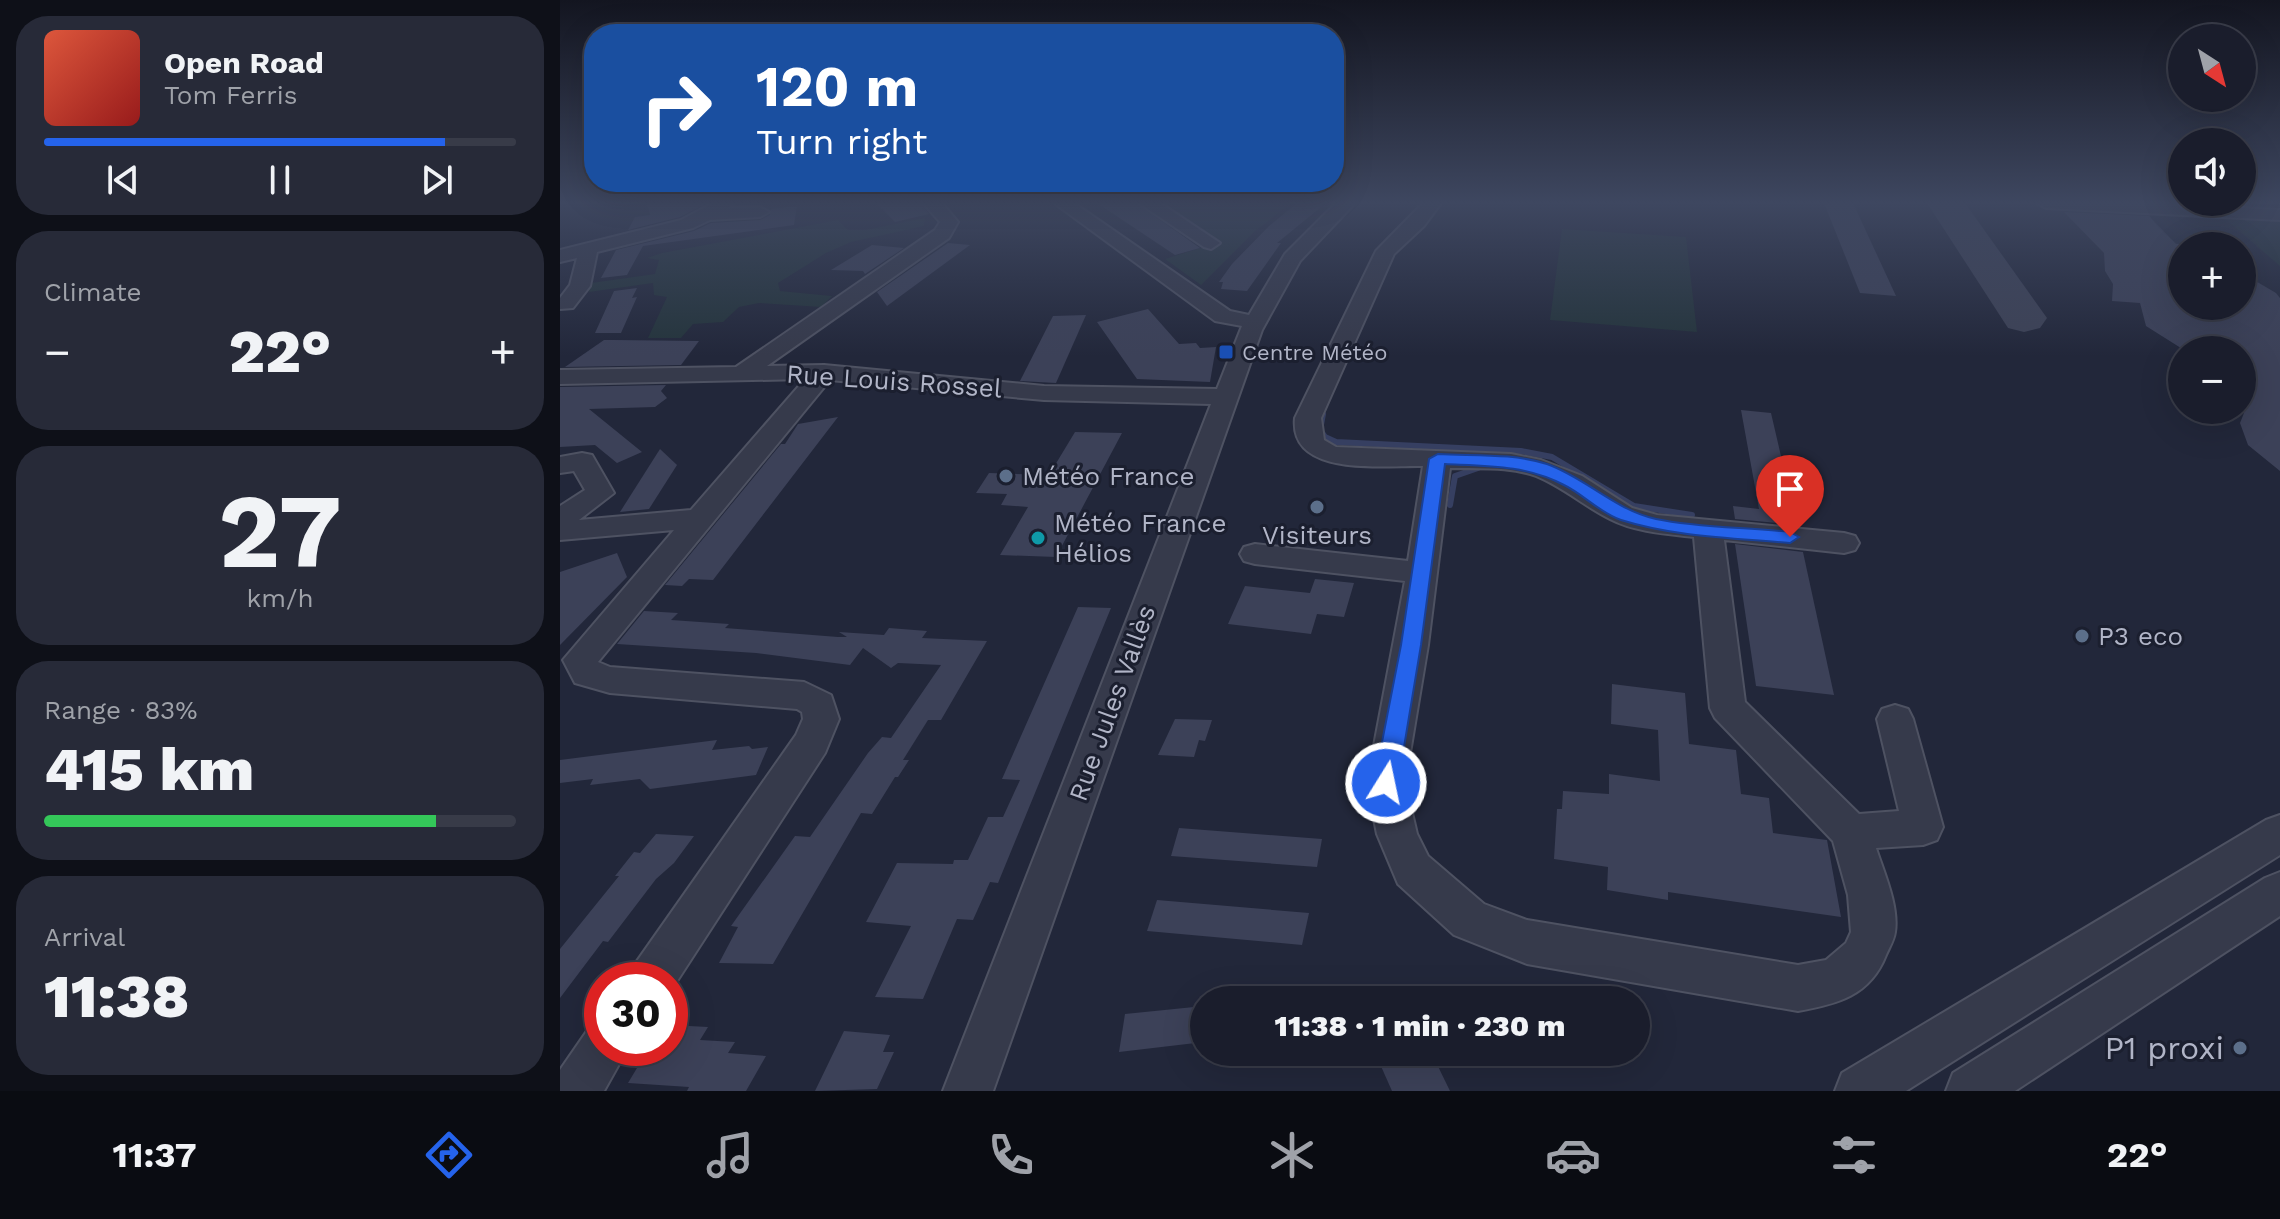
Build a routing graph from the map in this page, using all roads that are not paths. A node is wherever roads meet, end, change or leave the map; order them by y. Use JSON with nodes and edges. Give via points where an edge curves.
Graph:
{"nodes":[{"id":1,"x":587,"y":254,"type":"edge"},
{"id":2,"x":913,"y":254,"type":"edge"},
{"id":3,"x":1135,"y":254,"type":"edge"},
{"id":4,"x":1296,"y":254,"type":"edge"},
{"id":5,"x":1385,"y":254,"type":"edge"},
{"id":6,"x":566,"y":304,"type":"dead end"},
{"id":7,"x":1254,"y":322,"type":"junction"},
{"id":8,"x":824,"y":372,"type":"junction"},
{"id":9,"x":742,"y":373,"type":"junction"},
{"id":10,"x":560,"y":377,"type":"edge"},
{"id":11,"x":1228,"y":397,"type":"junction"},
{"id":12,"x":1438,"y":459,"type":"junction"},
{"id":13,"x":560,"y":465,"type":"edge"},
{"id":14,"x":701,"y":518,"type":"junction"},
{"id":15,"x":560,"y":519,"type":"edge"},
{"id":16,"x":591,"y":529,"type":"junction"},
{"id":17,"x":1708,"y":529,"type":"junction"},
{"id":18,"x":560,"y":531,"type":"edge"},
{"id":19,"x":1844,"y":543,"type":"dead end"},
{"id":20,"x":560,"y":547,"type":"edge"},
{"id":21,"x":1255,"y":554,"type":"dead end"},
{"id":22,"x":1422,"y":573,"type":"junction"},
{"id":23,"x":570,"y":662,"type":"edge"},
{"id":24,"x":1895,"y":719,"type":"dead end"},
{"id":25,"x":1851,"y":832,"type":"junction"},
{"id":26,"x":2280,"y":833,"type":"edge"},
{"id":27,"x":2280,"y":892,"type":"edge"},
{"id":28,"x":663,"y":962,"type":"edge"},
{"id":29,"x":592,"y":1066,"type":"edge"},
{"id":30,"x":575,"y":1091,"type":"edge"},
{"id":31,"x":968,"y":1091,"type":"edge"},
{"id":32,"x":1860,"y":1091,"type":"edge"},
{"id":33,"x":1971,"y":1091,"type":"edge"}],
"edges":[{"from":1,"to":6,"type":"street","via":[[580,286]]},
{"from":2,"to":9,"type":"street"},
{"from":3,"to":7,"type":"street","via":[[1223,316]]},
{"from":4,"to":7,"type":"street","name":"Rue Jules Vallès"},
{"from":5,"to":12,"type":"street","via":[[1306,432],[1318,450],[1332,455]]},
{"from":7,"to":11,"type":"street","name":"Rue Jules Vallès"},
{"from":8,"to":9,"type":"street","name":"Rue Louis Rossel"},
{"from":8,"to":11,"type":"street","name":"Rue Louis Rossel","via":[[1044,393]]},
{"from":8,"to":14,"type":"street"},
{"from":9,"to":10,"type":"street","name":"Rue Louis Rossel"},
{"from":11,"to":31,"type":"street","name":"Rue Jules Vallès"},
{"from":12,"to":17,"type":"street","via":[[1541,468],[1622,514],[1656,524]]},
{"from":12,"to":22,"type":"street"},
{"from":13,"to":15,"type":"street","via":[[582,461],[600,493]]},
{"from":14,"to":16,"type":"street"},
{"from":14,"to":23,"type":"street"},
{"from":16,"to":18,"type":"street"},
{"from":16,"to":20,"type":"street"},
{"from":17,"to":19,"type":"street"},
{"from":17,"to":25,"type":"street","via":[[1728,708]]},
{"from":21,"to":22,"type":"street"},
{"from":22,"to":25,"type":"street","via":[[1386,783],[1397,834],[1413,870],[1469,920],[1527,942],[1798,988],[1836,981],[1862,959],[1873,932],[1869,895]]},
{"from":23,"to":28,"type":"street","via":[[610,680],[804,696],[818,705],[821,719],[812,742]]},
{"from":24,"to":25,"type":"street","via":[[1923,827]]},
{"from":26,"to":32,"type":"street"},
{"from":27,"to":33,"type":"street"},
{"from":29,"to":30,"type":"street"}]}
